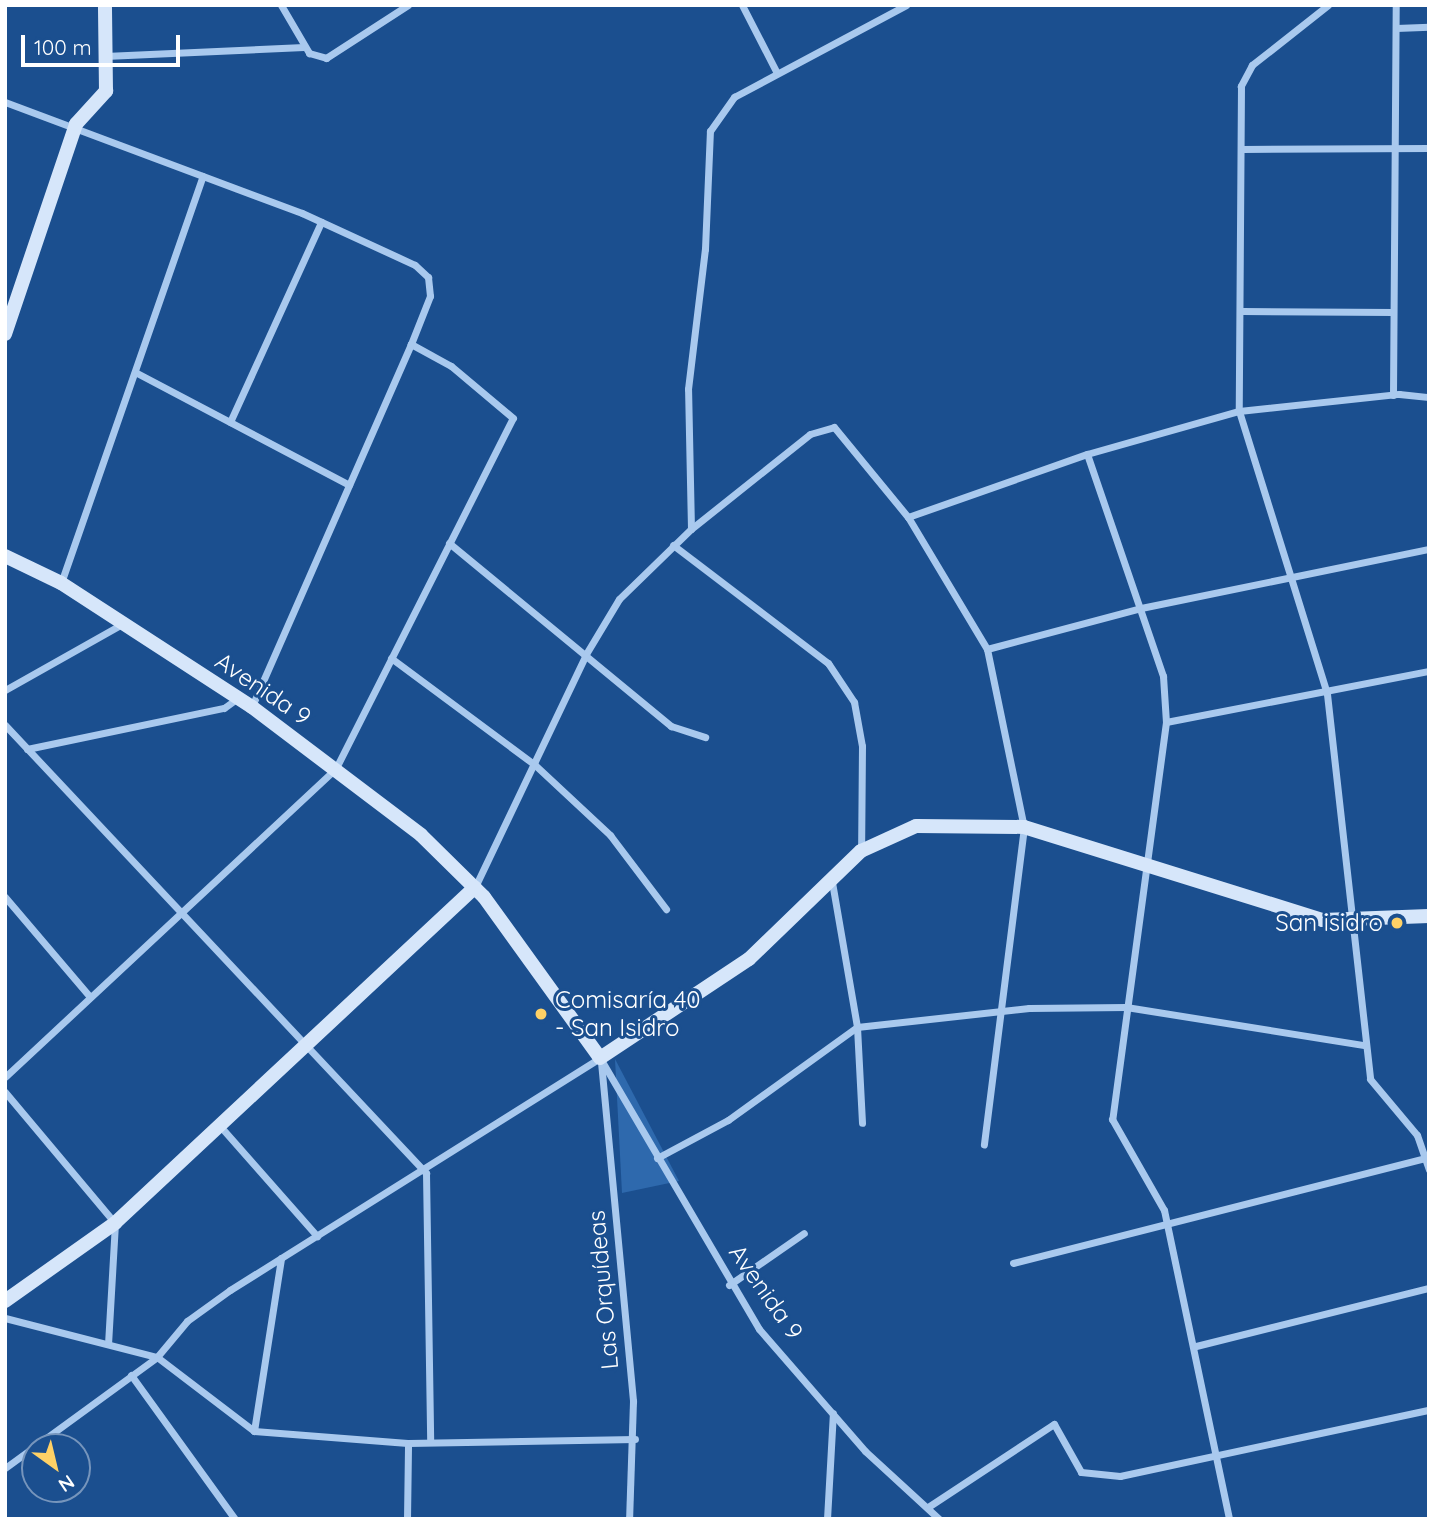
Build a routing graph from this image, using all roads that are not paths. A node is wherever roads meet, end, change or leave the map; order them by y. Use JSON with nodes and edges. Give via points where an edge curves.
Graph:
{"nodes":[{"id":1,"x":105,"y":5,"type":"edge"},
{"id":2,"x":281,"y":5,"type":"edge"},
{"id":3,"x":408,"y":5,"type":"edge"},
{"id":4,"x":742,"y":5,"type":"edge"},
{"id":5,"x":906,"y":5,"type":"edge"},
{"id":6,"x":1328,"y":5,"type":"edge"},
{"id":7,"x":1396,"y":5,"type":"edge"},
{"id":8,"x":1429,"y":27,"type":"edge"},
{"id":9,"x":1396,"y":28,"type":"junction"},
{"id":10,"x":304,"y":47,"type":"junction"},
{"id":11,"x":105,"y":56,"type":"junction"},
{"id":12,"x":777,"y":73,"type":"junction"},
{"id":13,"x":5,"y":102,"type":"edge"},
{"id":14,"x":76,"y":124,"type":"junction"},
{"id":15,"x":1393,"y":147,"type":"junction"},
{"id":16,"x":1429,"y":148,"type":"edge"},
{"id":17,"x":1242,"y":149,"type":"junction"},
{"id":18,"x":203,"y":176,"type":"junction"},
{"id":19,"x":321,"y":222,"type":"junction"},
{"id":20,"x":9,"y":310,"type":"edge"},
{"id":21,"x":1242,"y":310,"type":"junction"},
{"id":22,"x":1393,"y":312,"type":"junction"},
{"id":23,"x":5,"y":334,"type":"edge"},
{"id":24,"x":411,"y":344,"type":"junction"},
{"id":25,"x":135,"y":372,"type":"junction"},
{"id":26,"x":1392,"y":394,"type":"junction"},
{"id":27,"x":1429,"y":397,"type":"edge"},
{"id":28,"x":1239,"y":411,"type":"junction"},
{"id":29,"x":230,"y":422,"type":"junction"},
{"id":30,"x":1087,"y":454,"type":"junction"},
{"id":31,"x":349,"y":485,"type":"junction"},
{"id":32,"x":908,"y":517,"type":"junction"},
{"id":33,"x":691,"y":529,"type":"junction"},
{"id":34,"x":449,"y":543,"type":"junction"},
{"id":35,"x":673,"y":545,"type":"junction"},
{"id":36,"x":1429,"y":549,"type":"edge"},
{"id":37,"x":6,"y":557,"type":"edge"},
{"id":38,"x":1288,"y":577,"type":"junction"},
{"id":39,"x":61,"y":583,"type":"junction"},
{"id":40,"x":1141,"y":608,"type":"junction"},
{"id":41,"x":124,"y":623,"type":"junction"},
{"id":42,"x":987,"y":649,"type":"junction"},
{"id":43,"x":586,"y":654,"type":"junction"},
{"id":44,"x":391,"y":658,"type":"junction"},
{"id":45,"x":1429,"y":671,"type":"edge"},
{"id":46,"x":5,"y":690,"type":"edge"},
{"id":47,"x":1327,"y":694,"type":"junction"},
{"id":48,"x":239,"y":698,"type":"junction"},
{"id":49,"x":252,"y":707,"type":"junction"},
{"id":50,"x":1166,"y":722,"type":"junction"},
{"id":51,"x":5,"y":725,"type":"edge"},
{"id":52,"x":705,"y":737,"type":"dead end"},
{"id":53,"x":27,"y":749,"type":"junction"},
{"id":54,"x":535,"y":765,"type":"junction"},
{"id":55,"x":336,"y":768,"type":"junction"},
{"id":56,"x":1024,"y":827,"type":"junction"},
{"id":57,"x":861,"y":851,"type":"junction"},
{"id":58,"x":1149,"y":865,"type":"junction"},
{"id":59,"x":832,"y":882,"type":"junction"},
{"id":60,"x":475,"y":887,"type":"junction"},
{"id":61,"x":5,"y":898,"type":"edge"},
{"id":62,"x":666,"y":909,"type":"dead end"},
{"id":63,"x":181,"y":914,"type":"junction"},
{"id":64,"x":1429,"y":916,"type":"edge"},
{"id":65,"x":1354,"y":923,"type":"junction"},
{"id":66,"x":90,"y":997,"type":"junction"},
{"id":67,"x":1126,"y":1007,"type":"junction"},
{"id":68,"x":1001,"y":1011,"type":"junction"},
{"id":69,"x":857,"y":1027,"type":"junction"},
{"id":70,"x":306,"y":1043,"type":"junction"},
{"id":71,"x":1364,"y":1045,"type":"junction"},
{"id":72,"x":600,"y":1058,"type":"junction"},
{"id":73,"x":5,"y":1077,"type":"edge"},
{"id":74,"x":5,"y":1092,"type":"edge"},
{"id":75,"x":862,"y":1123,"type":"dead end"},
{"id":76,"x":218,"y":1124,"type":"junction"},
{"id":77,"x":984,"y":1144,"type":"dead end"},
{"id":78,"x":1427,"y":1157,"type":"edge"},
{"id":79,"x":657,"y":1158,"type":"junction"},
{"id":80,"x":1429,"y":1170,"type":"edge"},
{"id":81,"x":426,"y":1172,"type":"junction"},
{"id":82,"x":115,"y":1223,"type":"junction"},
{"id":83,"x":1168,"y":1225,"type":"junction"},
{"id":84,"x":804,"y":1233,"type":"dead end"},
{"id":85,"x":317,"y":1236,"type":"junction"},
{"id":86,"x":281,"y":1258,"type":"junction"},
{"id":87,"x":1013,"y":1263,"type":"dead end"},
{"id":88,"x":729,"y":1285,"type":"junction"},
{"id":89,"x":1429,"y":1288,"type":"edge"},
{"id":90,"x":5,"y":1301,"type":"edge"},
{"id":91,"x":5,"y":1318,"type":"edge"},
{"id":92,"x":108,"y":1344,"type":"junction"},
{"id":93,"x":1196,"y":1346,"type":"junction"},
{"id":94,"x":158,"y":1357,"type":"junction"},
{"id":95,"x":131,"y":1375,"type":"junction"},
{"id":96,"x":1429,"y":1410,"type":"edge"},
{"id":97,"x":833,"y":1413,"type":"junction"},
{"id":98,"x":254,"y":1431,"type":"junction"},
{"id":99,"x":635,"y":1439,"type":"junction"},
{"id":100,"x":430,"y":1442,"type":"junction"},
{"id":101,"x":408,"y":1443,"type":"junction"},
{"id":102,"x":1216,"y":1458,"type":"junction"},
{"id":103,"x":5,"y":1468,"type":"edge"},
{"id":104,"x":929,"y":1507,"type":"junction"},
{"id":105,"x":235,"y":1519,"type":"edge"},
{"id":106,"x":407,"y":1519,"type":"edge"},
{"id":107,"x":628,"y":1519,"type":"edge"},
{"id":108,"x":827,"y":1519,"type":"edge"},
{"id":109,"x":939,"y":1519,"type":"edge"},
{"id":110,"x":1228,"y":1519,"type":"edge"}],
"edges":[{"from":1,"to":11,"type":"main road"},
{"from":2,"to":10,"type":"street"},
{"from":3,"to":10,"type":"street","via":[[338,53],[316,57]]},
{"from":4,"to":12,"type":"street"},
{"from":5,"to":12,"type":"street"},
{"from":6,"to":17,"type":"street","via":[[1252,65],[1241,86]]},
{"from":7,"to":9,"type":"street"},
{"from":8,"to":9,"type":"street"},
{"from":9,"to":15,"type":"street"},
{"from":10,"to":11,"type":"street"},
{"from":11,"to":14,"type":"main road","via":[[106,91]]},
{"from":12,"to":33,"type":"street","via":[[734,97],[710,131],[705,248],[688,389]]},
{"from":13,"to":14,"type":"street"},
{"from":14,"to":18,"type":"street"},
{"from":14,"to":20,"type":"main road"},
{"from":15,"to":16,"type":"street"},
{"from":15,"to":17,"type":"street"},
{"from":15,"to":22,"type":"street"},
{"from":17,"to":21,"type":"street"},
{"from":18,"to":19,"type":"street"},
{"from":18,"to":25,"type":"street"},
{"from":19,"to":24,"type":"street","via":[[423,270],[430,296]]},
{"from":19,"to":29,"type":"street"},
{"from":20,"to":23,"type":"main road"},
{"from":21,"to":22,"type":"street"},
{"from":21,"to":28,"type":"street"},
{"from":22,"to":26,"type":"street"},
{"from":24,"to":31,"type":"street"},
{"from":24,"to":34,"type":"street","via":[[451,366],[513,418]]},
{"from":25,"to":29,"type":"street"},
{"from":25,"to":39,"type":"street"},
{"from":26,"to":27,"type":"street"},
{"from":26,"to":28,"type":"street"},
{"from":28,"to":30,"type":"street"},
{"from":28,"to":38,"type":"street"},
{"from":29,"to":31,"type":"street"},
{"from":30,"to":32,"type":"street"},
{"from":30,"to":40,"type":"street"},
{"from":31,"to":49,"type":"street"},
{"from":32,"to":33,"type":"street","via":[[843,432],[821,428]]},
{"from":32,"to":42,"type":"street"},
{"from":33,"to":35,"type":"street"},
{"from":34,"to":43,"type":"street"},
{"from":34,"to":44,"type":"street"},
{"from":35,"to":43,"type":"street","via":[[619,599]]},
{"from":35,"to":57,"type":"street","via":[[828,663],[854,702],[862,746]]},
{"from":36,"to":38,"type":"street"},
{"from":37,"to":39,"type":"main road","name":"Avenida 9"},
{"from":38,"to":40,"type":"street"},
{"from":38,"to":47,"type":"street"},
{"from":39,"to":41,"type":"main road","name":"Avenida 9"},
{"from":40,"to":42,"type":"street"},
{"from":40,"to":50,"type":"street","via":[[1163,676]]},
{"from":41,"to":46,"type":"street"},
{"from":41,"to":48,"type":"main road","name":"Avenida 9"},
{"from":42,"to":56,"type":"street"},
{"from":43,"to":52,"type":"street","via":[[671,726]]},
{"from":43,"to":54,"type":"street"},
{"from":44,"to":54,"type":"street"},
{"from":44,"to":55,"type":"street"},
{"from":45,"to":47,"type":"street"},
{"from":47,"to":50,"type":"street"},
{"from":47,"to":65,"type":"street"},
{"from":48,"to":49,"type":"main road","name":"Avenida 9"},
{"from":48,"to":53,"type":"street","via":[[224,708]]},
{"from":49,"to":55,"type":"main road","name":"Avenida 9"},
{"from":50,"to":58,"type":"street"},
{"from":51,"to":53,"type":"street"},
{"from":53,"to":63,"type":"street"},
{"from":54,"to":60,"type":"street"},
{"from":54,"to":62,"type":"street","via":[[610,835]]},
{"from":55,"to":60,"type":"main road","name":"Avenida 9"},
{"from":55,"to":63,"type":"street"},
{"from":56,"to":57,"type":"main road","via":[[938,823],[895,833]]},
{"from":56,"to":58,"type":"main road"},
{"from":56,"to":68,"type":"street"},
{"from":57,"to":59,"type":"main road"},
{"from":58,"to":65,"type":"main road","via":[[1323,920]]},
{"from":58,"to":67,"type":"street"},
{"from":59,"to":69,"type":"street"},
{"from":59,"to":72,"type":"main road","via":[[733,972]]},
{"from":60,"to":70,"type":"main road"},
{"from":60,"to":72,"type":"main road","name":"Avenida 9"},
{"from":61,"to":66,"type":"street"},
{"from":63,"to":66,"type":"street"},
{"from":63,"to":70,"type":"street"},
{"from":64,"to":65,"type":"main road"},
{"from":65,"to":71,"type":"street"},
{"from":66,"to":73,"type":"street"},
{"from":67,"to":68,"type":"street"},
{"from":67,"to":71,"type":"street"},
{"from":67,"to":83,"type":"street","via":[[1112,1119]]},
{"from":68,"to":69,"type":"street"},
{"from":68,"to":77,"type":"street"},
{"from":69,"to":75,"type":"street"},
{"from":69,"to":79,"type":"street","via":[[728,1120]]},
{"from":70,"to":76,"type":"main road"},
{"from":70,"to":81,"type":"street"},
{"from":71,"to":78,"type":"street","via":[[1375,1090],[1418,1135]]},
{"from":72,"to":79,"type":"street","name":"Avenida 9"},
{"from":72,"to":81,"type":"street"},
{"from":72,"to":99,"type":"street","name":"Las Orquídeas"},
{"from":74,"to":82,"type":"street"},
{"from":76,"to":82,"type":"main road"},
{"from":76,"to":85,"type":"street"},
{"from":78,"to":80,"type":"street"},
{"from":78,"to":83,"type":"street"},
{"from":79,"to":88,"type":"street","name":"Avenida 9"},
{"from":81,"to":85,"type":"street"},
{"from":81,"to":100,"type":"street"},
{"from":82,"to":90,"type":"main road"},
{"from":82,"to":92,"type":"street"},
{"from":83,"to":87,"type":"street"},
{"from":83,"to":93,"type":"street"},
{"from":84,"to":88,"type":"street"},
{"from":85,"to":86,"type":"street"},
{"from":86,"to":94,"type":"street","via":[[187,1321]]},
{"from":86,"to":98,"type":"street"},
{"from":88,"to":97,"type":"street","name":"Avenida 9"},
{"from":89,"to":93,"type":"street"},
{"from":91,"to":92,"type":"street"},
{"from":92,"to":94,"type":"street"},
{"from":93,"to":102,"type":"street"},
{"from":94,"to":95,"type":"street"},
{"from":94,"to":98,"type":"street"},
{"from":95,"to":103,"type":"street"},
{"from":95,"to":105,"type":"street"},
{"from":96,"to":102,"type":"street"},
{"from":97,"to":104,"type":"street","name":"Avenida 9"},
{"from":97,"to":108,"type":"street"},
{"from":98,"to":101,"type":"street"},
{"from":99,"to":100,"type":"street"},
{"from":99,"to":107,"type":"street","name":"Las Orquídeas"},
{"from":100,"to":101,"type":"street"},
{"from":101,"to":106,"type":"street"},
{"from":102,"to":104,"type":"street","via":[[1120,1476],[1081,1472],[1054,1424]]},
{"from":102,"to":110,"type":"street"},
{"from":104,"to":109,"type":"street","name":"Avenida 9"}]}
